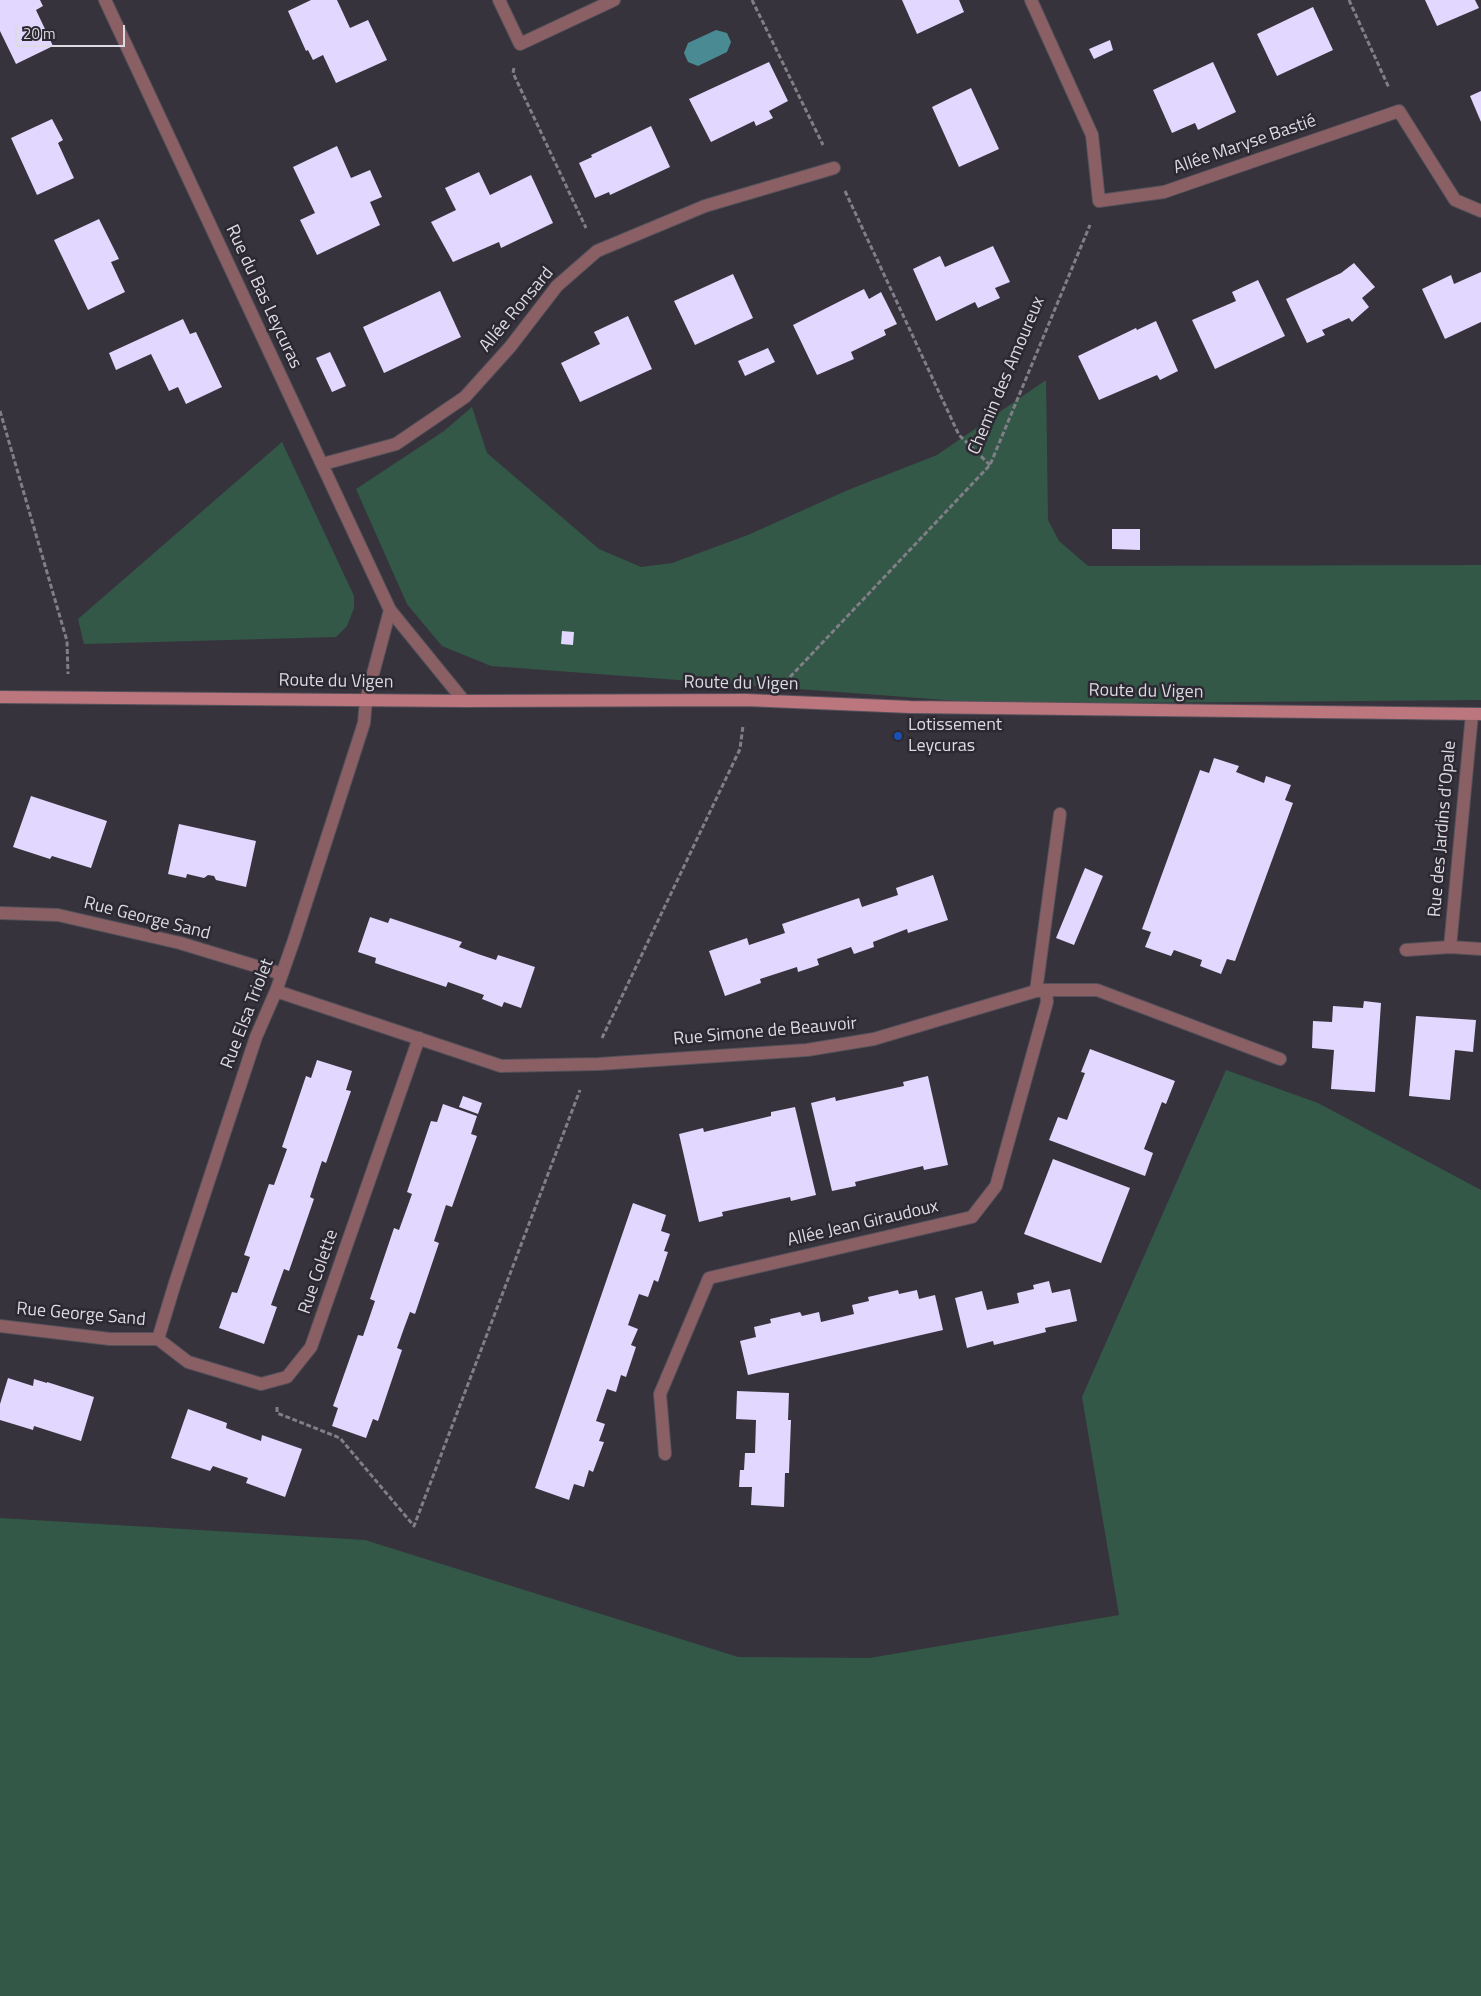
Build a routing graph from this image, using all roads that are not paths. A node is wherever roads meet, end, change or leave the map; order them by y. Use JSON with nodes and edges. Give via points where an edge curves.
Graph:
{"nodes":[{"id":1,"x":105,"y":0,"type":"edge"},
{"id":2,"x":499,"y":0,"type":"edge"},
{"id":3,"x":614,"y":0,"type":"edge"},
{"id":4,"x":1031,"y":0,"type":"edge"},
{"id":5,"x":834,"y":168,"type":"road end"},
{"id":6,"x":1481,"y":211,"type":"edge"},
{"id":7,"x":322,"y":464,"type":"junction"},
{"id":8,"x":390,"y":610,"type":"junction"},
{"id":9,"x":0,"y":697,"type":"edge"},
{"id":10,"x":366,"y":700,"type":"junction"},
{"id":11,"x":464,"y":701,"type":"junction"},
{"id":12,"x":1476,"y":714,"type":"edge"},
{"id":13,"x":1060,"y":814,"type":"dead end"},
{"id":14,"x":0,"y":913,"type":"edge"},
{"id":15,"x":1450,"y":947,"type":"junction"},
{"id":16,"x":1481,"y":949,"type":"edge"},
{"id":17,"x":1406,"y":950,"type":"dead end"},
{"id":18,"x":282,"y":974,"type":"junction"},
{"id":19,"x":276,"y":991,"type":"junction"},
{"id":20,"x":1041,"y":991,"type":"junction"},
{"id":21,"x":419,"y":1038,"type":"junction"},
{"id":22,"x":1280,"y":1059,"type":"dead end"},
{"id":23,"x":0,"y":1326,"type":"edge"},
{"id":24,"x":158,"y":1339,"type":"junction"},
{"id":25,"x":665,"y":1454,"type":"dead end"}],
"edges":[{"from":1,"to":7,"type":"street","name":"Rue du Bas Leycuras"},
{"from":2,"to":3,"type":"street","via":[[520,44]]},
{"from":4,"to":6,"type":"street","name":"Allée Maryse Bastié","via":[[1092,134],[1099,201],[1164,192],[1399,110],[1455,200]]},
{"from":5,"to":7,"type":"street","name":"Allée Ronsard","via":[[705,206],[597,251],[557,286],[510,347],[465,396],[396,444]]},
{"from":7,"to":8,"type":"street","name":"Rue du Bas Leycuras"},
{"from":8,"to":10,"type":"street"},
{"from":8,"to":11,"type":"street","name":"Rue du Bas Leycuras"},
{"from":9,"to":10,"type":"street","name":"Route du Vigen"},
{"from":10,"to":11,"type":"street","name":"Route du Vigen"},
{"from":10,"to":18,"type":"street","name":"Rue Elsa Triolet","via":[[364,723]]},
{"from":11,"to":12,"type":"street","name":"Route du Vigen","via":[[746,700],[910,707]]},
{"from":12,"to":15,"type":"street","name":"Rue des Jardins d'Opale"},
{"from":13,"to":20,"type":"street"},
{"from":14,"to":18,"type":"street","name":"Rue George Sand","via":[[58,915],[180,943]]},
{"from":15,"to":16,"type":"street"},
{"from":15,"to":17,"type":"street"},
{"from":18,"to":19,"type":"street","name":"Rue Elsa Triolet"},
{"from":19,"to":21,"type":"street","name":"Rue Simone de Beauvoir"},
{"from":19,"to":24,"type":"street","name":"Rue Elsa Triolet","via":[[256,1037]]},
{"from":20,"to":21,"type":"street","name":"Rue Simone de Beauvoir","via":[[864,1041],[807,1050],[590,1064],[500,1066]]},
{"from":20,"to":22,"type":"street","name":"Rue Simone de Beauvoir","via":[[1097,990]]},
{"from":20,"to":25,"type":"street","name":"Allée Jean Giraudoux","via":[[1046,1002],[996,1186],[972,1216],[709,1278],[660,1394]]},
{"from":21,"to":24,"type":"street","name":"Rue Colette","via":[[311,1347],[287,1377],[261,1384],[188,1362]]},
{"from":23,"to":24,"type":"street","name":"Rue George Sand","via":[[110,1339]]}]}
